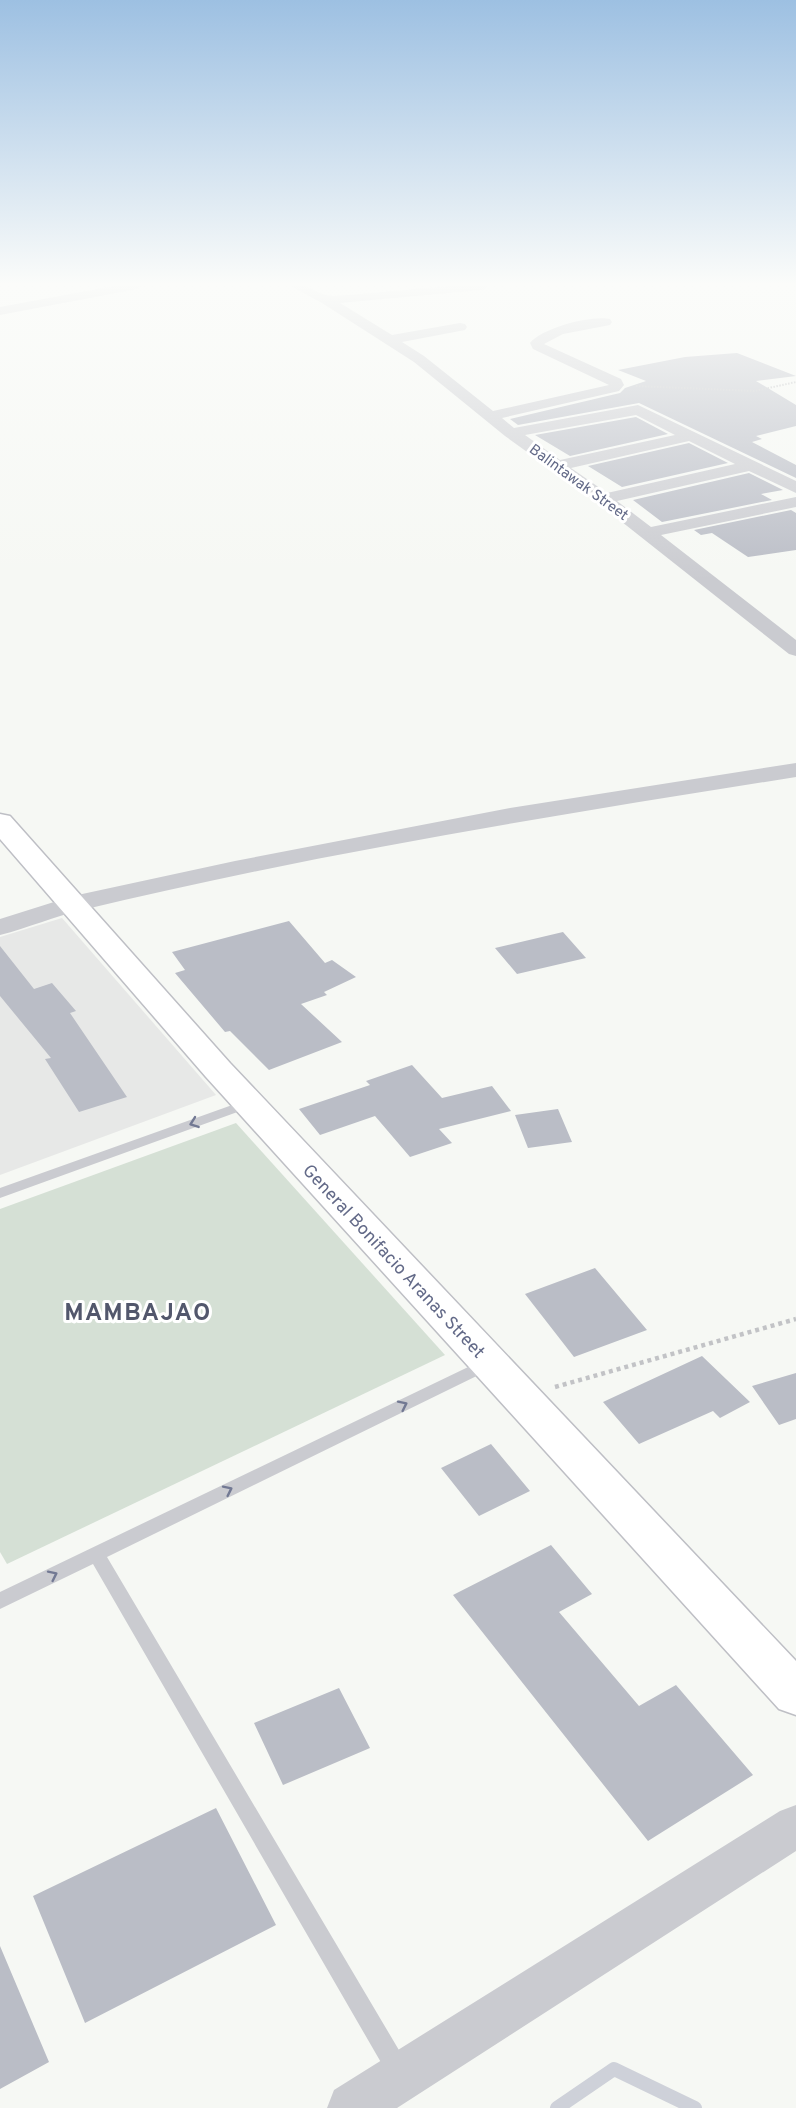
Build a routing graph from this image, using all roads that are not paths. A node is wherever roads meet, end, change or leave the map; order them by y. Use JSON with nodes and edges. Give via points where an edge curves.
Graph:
{"nodes":[{"id":1,"x":450,"y":383,"type":"edge"},
{"id":2,"x":615,"y":383,"type":"edge"},
{"id":3,"x":489,"y":416,"type":"junction"},
{"id":4,"x":511,"y":433,"type":"junction"},
{"id":5,"x":690,"y":436,"type":"junction"},
{"id":6,"x":556,"y":466,"type":"junction"},
{"id":7,"x":750,"y":466,"type":"junction"},
{"id":8,"x":796,"y":488,"type":"edge"},
{"id":9,"x":604,"y":499,"type":"junction"},
{"id":10,"x":796,"y":502,"type":"edge"},
{"id":11,"x":647,"y":533,"type":"junction"},
{"id":12,"x":796,"y":650,"type":"edge"},
{"id":13,"x":796,"y":770,"type":"edge"},
{"id":14,"x":0,"y":822,"type":"edge"},
{"id":15,"x":73,"y":904,"type":"junction"},
{"id":16,"x":0,"y":927,"type":"edge"},
{"id":17,"x":249,"y":1103,"type":"junction"},
{"id":18,"x":0,"y":1193,"type":"edge"},
{"id":19,"x":489,"y":1363,"type":"junction"},
{"id":20,"x":96,"y":1554,"type":"junction"},
{"id":21,"x":0,"y":1601,"type":"edge"},
{"id":22,"x":796,"y":1694,"type":"edge"},
{"id":23,"x":796,"y":1826,"type":"edge"},
{"id":24,"x":402,"y":2076,"type":"junction"},
{"id":25,"x":352,"y":2108,"type":"edge"}],
"edges":[{"from":1,"to":3,"type":"street","name":"Balintawak Street"},
{"from":2,"to":3,"type":"street","via":[[608,390]]},
{"from":3,"to":4,"type":"street","name":"Balintawak Street"},
{"from":4,"to":5,"type":"street","via":[[634,410]]},
{"from":4,"to":6,"type":"street","name":"Balintawak Street"},
{"from":5,"to":6,"type":"street"},
{"from":5,"to":7,"type":"street"},
{"from":6,"to":9,"type":"street","name":"Balintawak Street"},
{"from":7,"to":8,"type":"street"},
{"from":7,"to":9,"type":"street"},
{"from":9,"to":11,"type":"street","name":"Balintawak Street"},
{"from":10,"to":11,"type":"street"},
{"from":11,"to":12,"type":"street","name":"Balintawak Street"},
{"from":13,"to":15,"type":"street","via":[[510,815]]},
{"from":14,"to":15,"type":"main road","name":"General Bonifacio Aranas Street"},
{"from":15,"to":16,"type":"street"},
{"from":15,"to":17,"type":"main road","name":"General Bonifacio Aranas Street"},
{"from":17,"to":18,"type":"lane","one_way":true},
{"from":17,"to":19,"type":"main road","name":"General Bonifacio Aranas Street"},
{"from":20,"to":19,"type":"lane","one_way":true},
{"from":19,"to":22,"type":"main road","name":"General Bonifacio Aranas Street"},
{"from":21,"to":20,"type":"lane","one_way":true},
{"from":20,"to":24,"type":"lane"},
{"from":23,"to":24,"type":"street"},
{"from":24,"to":25,"type":"street"}]}
